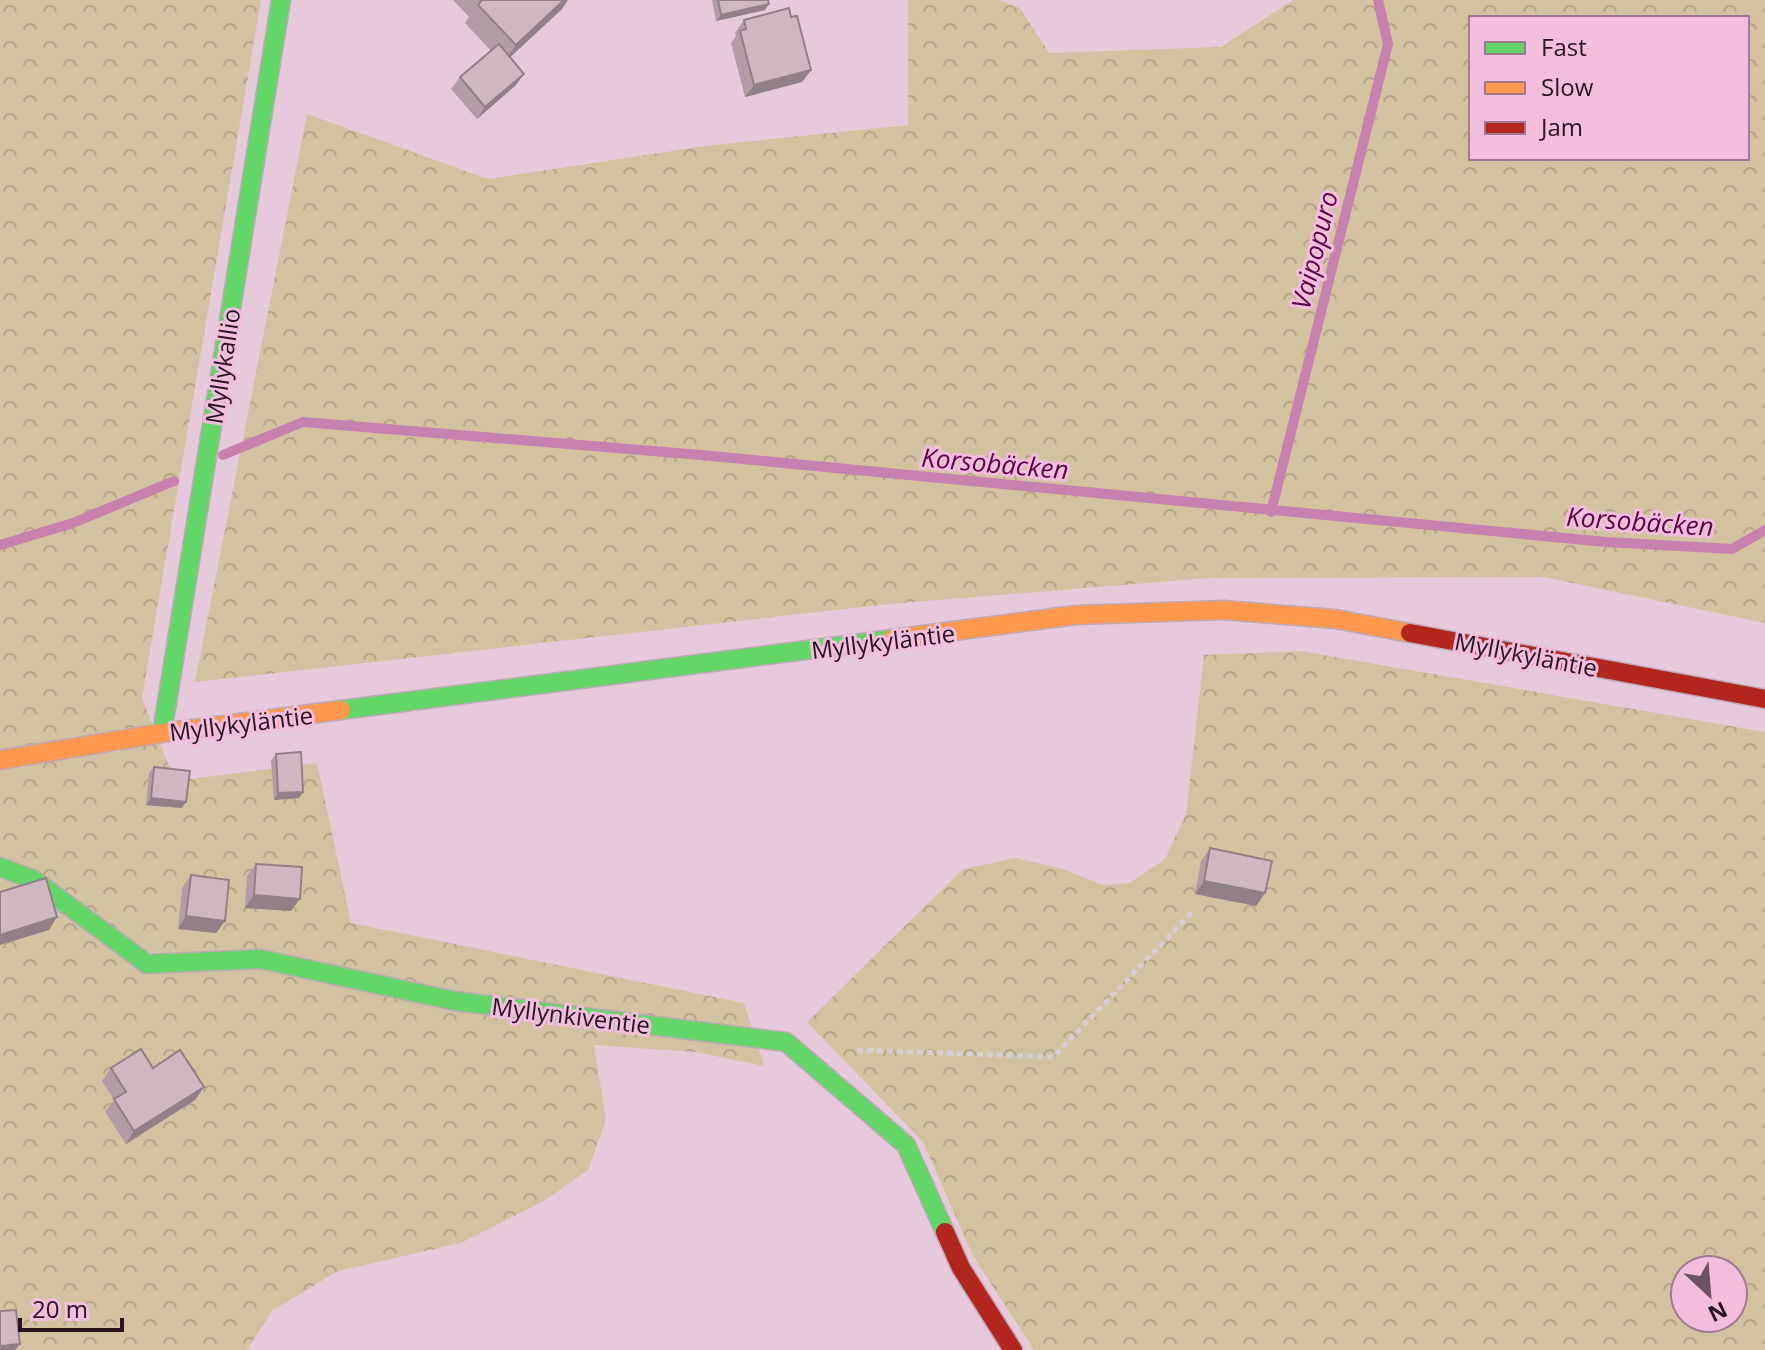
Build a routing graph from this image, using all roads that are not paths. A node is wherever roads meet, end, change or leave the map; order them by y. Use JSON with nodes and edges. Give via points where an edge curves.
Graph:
{"nodes":[{"id":1,"x":281,"y":0,"type":"edge"},
{"id":2,"x":1765,"y":699,"type":"edge"},
{"id":3,"x":162,"y":733,"type":"junction"},
{"id":4,"x":0,"y":760,"type":"edge"},
{"id":5,"x":0,"y":867,"type":"edge"},
{"id":6,"x":1013,"y":1350,"type":"edge"}],
"edges":[{"from":1,"to":3,"type":"street","name":"Myllykallio"},
{"from":2,"to":3,"type":"street","name":"Myllykyläntie","via":[[1335,619],[1224,610],[1076,615]]},
{"from":3,"to":4,"type":"street","name":"Myllykyläntie"},
{"from":5,"to":6,"type":"street","name":"Myllynkiventie","via":[[34,880],[147,964],[260,959],[455,1001],[786,1042],[906,1145],[961,1268]]}]}
